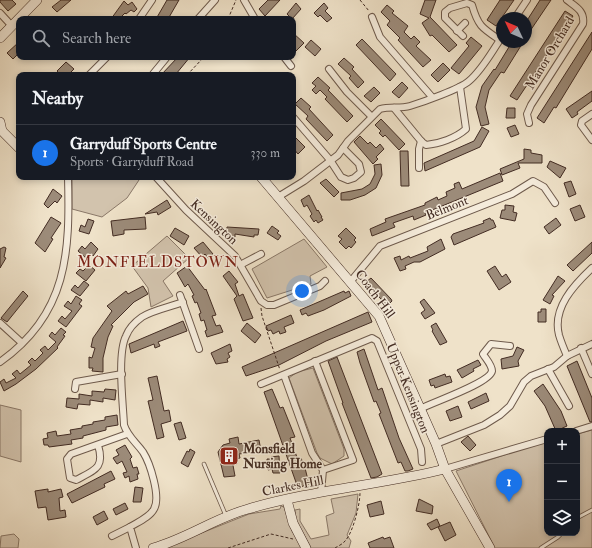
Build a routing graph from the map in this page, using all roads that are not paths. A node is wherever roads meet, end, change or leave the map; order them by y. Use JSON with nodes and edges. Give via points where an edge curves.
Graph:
{"nodes":[{"id":1,"x":37,"y":0,"type":"edge"},
{"id":2,"x":152,"y":0,"type":"edge"},
{"id":3,"x":215,"y":0,"type":"edge"},
{"id":4,"x":244,"y":0,"type":"edge"},
{"id":5,"x":527,"y":0,"type":"edge"},
{"id":6,"x":567,"y":0,"type":"edge"},
{"id":7,"x":519,"y":12,"type":"edge"},
{"id":8,"x":0,"y":13,"type":"edge"},
{"id":9,"x":20,"y":16,"type":"edge"},
{"id":10,"x":141,"y":16,"type":"edge"},
{"id":11,"x":201,"y":16,"type":"edge"},
{"id":12,"x":253,"y":16,"type":"edge"},
{"id":13,"x":372,"y":17,"type":"road end"},
{"id":14,"x":16,"y":20,"type":"edge"},
{"id":15,"x":465,"y":23,"type":"dead end"},
{"id":16,"x":11,"y":25,"type":"junction"},
{"id":17,"x":457,"y":30,"type":"junction"},
{"id":18,"x":496,"y":35,"type":"edge"},
{"id":19,"x":464,"y":36,"type":"dead end"},
{"id":20,"x":0,"y":38,"type":"edge"},
{"id":21,"x":496,"y":45,"type":"edge"},
{"id":22,"x":103,"y":60,"type":"edge"},
{"id":23,"x":165,"y":60,"type":"edge"},
{"id":24,"x":286,"y":60,"type":"edge"},
{"id":25,"x":291,"y":66,"type":"dead end"},
{"id":26,"x":329,"y":69,"type":"dead end"},
{"id":27,"x":92,"y":72,"type":"edge"},
{"id":28,"x":155,"y":72,"type":"edge"},
{"id":29,"x":460,"y":87,"type":"junction"},
{"id":30,"x":432,"y":97,"type":"junction"},
{"id":31,"x":394,"y":108,"type":"junction"},
{"id":32,"x":592,"y":114,"type":"edge"},
{"id":33,"x":371,"y":116,"type":"junction"},
{"id":34,"x":296,"y":120,"type":"edge"},
{"id":35,"x":529,"y":123,"type":"dead end"},
{"id":36,"x":1,"y":129,"type":"edge"},
{"id":37,"x":592,"y":140,"type":"edge"},
{"id":38,"x":421,"y":141,"type":"junction"},
{"id":39,"x":16,"y":145,"type":"edge"},
{"id":40,"x":343,"y":148,"type":"junction"},
{"id":41,"x":330,"y":160,"type":"junction"},
{"id":42,"x":419,"y":168,"type":"dead end"},
{"id":43,"x":68,"y":180,"type":"edge"},
{"id":44,"x":159,"y":180,"type":"edge"},
{"id":45,"x":263,"y":180,"type":"edge"},
{"id":46,"x":278,"y":197,"type":"junction"},
{"id":47,"x":555,"y":203,"type":"dead end"},
{"id":48,"x":261,"y":254,"type":"dead end"},
{"id":49,"x":242,"y":264,"type":"junction"},
{"id":50,"x":592,"y":268,"type":"edge"},
{"id":51,"x":325,"y":281,"type":"dead end"},
{"id":52,"x":351,"y":282,"type":"junction"},
{"id":53,"x":180,"y":295,"type":"dead end"},
{"id":54,"x":183,"y":302,"type":"junction"},
{"id":55,"x":0,"y":323,"type":"edge"},
{"id":56,"x":22,"y":343,"type":"junction"},
{"id":57,"x":592,"y":344,"type":"edge"},
{"id":58,"x":510,"y":346,"type":"dead end"},
{"id":59,"x":581,"y":348,"type":"junction"},
{"id":60,"x":199,"y":349,"type":"dead end"},
{"id":61,"x":567,"y":356,"type":"junction"},
{"id":62,"x":315,"y":361,"type":"junction"},
{"id":63,"x":0,"y":362,"type":"edge"},
{"id":64,"x":548,"y":369,"type":"junction"},
{"id":65,"x":122,"y":374,"type":"junction"},
{"id":66,"x":592,"y":374,"type":"edge"},
{"id":67,"x":283,"y":375,"type":"junction"},
{"id":68,"x":261,"y":384,"type":"dead end"},
{"id":69,"x":75,"y":388,"type":"dead end"},
{"id":70,"x":569,"y":406,"type":"dead end"},
{"id":71,"x":420,"y":408,"type":"junction"},
{"id":72,"x":592,"y":426,"type":"edge"},
{"id":73,"x":580,"y":430,"type":"edge"},
{"id":74,"x":126,"y":434,"type":"junction"},
{"id":75,"x":544,"y":440,"type":"edge"},
{"id":76,"x":436,"y":444,"type":"junction"},
{"id":77,"x":98,"y":445,"type":"junction"},
{"id":78,"x":422,"y":462,"type":"dead end"},
{"id":79,"x":204,"y":464,"type":"dead end"},
{"id":80,"x":444,"y":469,"type":"junction"},
{"id":81,"x":324,"y":470,"type":"junction"},
{"id":82,"x":321,"y":494,"type":"junction"},
{"id":83,"x":287,"y":500,"type":"junction"},
{"id":84,"x":592,"y":510,"type":"edge"},
{"id":85,"x":580,"y":516,"type":"edge"},
{"id":86,"x":227,"y":517,"type":"junction"},
{"id":87,"x":130,"y":527,"type":"junction"},
{"id":88,"x":112,"y":536,"type":"dead end"},
{"id":89,"x":559,"y":536,"type":"edge"},
{"id":90,"x":136,"y":548,"type":"edge"},
{"id":91,"x":153,"y":548,"type":"edge"},
{"id":92,"x":306,"y":548,"type":"edge"},
{"id":93,"x":490,"y":548,"type":"edge"},
{"id":94,"x":541,"y":548,"type":"edge"}],
"edges":[{"from":1,"to":9,"type":"street"},
{"from":2,"to":10,"type":"street"},
{"from":3,"to":11,"type":"street"},
{"from":4,"to":12,"type":"street"},
{"from":5,"to":7,"type":"street"},
{"from":6,"to":35,"type":"street","name":"Manor Orchard","via":[[582,11],[583,24],[531,105],[527,114]]},
{"from":8,"to":16,"type":"street"},
{"from":13,"to":30,"type":"street","via":[[380,37]]},
{"from":14,"to":16,"type":"street"},
{"from":15,"to":17,"type":"street"},
{"from":16,"to":20,"type":"street"},
{"from":17,"to":18,"type":"street","via":[[445,18],[445,12],[467,3],[472,5],[477,22],[482,28]]},
{"from":17,"to":19,"type":"street"},
{"from":21,"to":29,"type":"street","via":[[479,70]]},
{"from":22,"to":27,"type":"street"},
{"from":23,"to":28,"type":"street"},
{"from":24,"to":25,"type":"street"},
{"from":26,"to":33,"type":"street"},
{"from":29,"to":30,"type":"street"},
{"from":29,"to":38,"type":"street","via":[[466,129],[434,144],[426,145]]},
{"from":30,"to":31,"type":"street","via":[[408,107]]},
{"from":31,"to":33,"type":"street","via":[[385,107]]},
{"from":31,"to":38,"type":"street"},
{"from":32,"to":37,"type":"street","via":[[581,124]]},
{"from":33,"to":40,"type":"street"},
{"from":34,"to":41,"type":"street"},
{"from":36,"to":39,"type":"street"},
{"from":38,"to":42,"type":"street"},
{"from":40,"to":41,"type":"street"},
{"from":40,"to":41,"type":"street","via":[[359,164],[360,172],[355,178],[348,180],[341,177]]},
{"from":41,"to":46,"type":"street","via":[[304,181]]},
{"from":43,"to":56,"type":"street","via":[[68,240],[58,291],[49,310]]},
{"from":44,"to":49,"type":"street","name":"Kensington"},
{"from":45,"to":46,"type":"street","name":"Coach Hill"},
{"from":46,"to":52,"type":"street","name":"Coach Hill"},
{"from":47,"to":52,"type":"street","name":"Belmont","via":[[544,187],[534,181],[512,194],[380,246]]},
{"from":48,"to":49,"type":"street"},
{"from":49,"to":51,"type":"street","name":"Kensington","via":[[261,301],[266,305],[274,305],[320,286]]},
{"from":50,"to":61,"type":"street","via":[[566,297],[558,314],[559,334]]},
{"from":52,"to":71,"type":"street","name":"Coach Hill","via":[[379,316]]},
{"from":53,"to":54,"type":"street"},
{"from":54,"to":60,"type":"street"},
{"from":54,"to":65,"type":"street","via":[[144,316],[133,324],[122,349]]},
{"from":55,"to":56,"type":"street"},
{"from":56,"to":63,"type":"street"},
{"from":57,"to":59,"type":"street"},
{"from":58,"to":71,"type":"street","via":[[491,344],[486,349],[484,354],[492,371],[488,377],[469,388]]},
{"from":59,"to":61,"type":"street"},
{"from":59,"to":66,"type":"street"},
{"from":61,"to":64,"type":"street"},
{"from":62,"to":67,"type":"street","name":"Upper Kensington"},
{"from":62,"to":78,"type":"street","name":"Upper Kensington","via":[[363,340],[372,338],[377,341],[421,449]]},
{"from":62,"to":81,"type":"street","via":[[353,460]]},
{"from":64,"to":70,"type":"street"},
{"from":64,"to":76,"type":"street","via":[[528,379],[510,406],[500,415],[484,425]]},
{"from":65,"to":69,"type":"street","via":[[76,382]]},
{"from":65,"to":74,"type":"street"},
{"from":67,"to":68,"type":"street","name":"Upper Kensington"},
{"from":67,"to":81,"type":"street","via":[[312,453]]},
{"from":71,"to":76,"type":"street","name":"Coach Hill"},
{"from":72,"to":73,"type":"street"},
{"from":74,"to":77,"type":"street"},
{"from":74,"to":87,"type":"street","via":[[143,453],[157,502],[148,516]]},
{"from":75,"to":80,"type":"street"},
{"from":76,"to":80,"type":"street","name":"Coach Hill"},
{"from":77,"to":77,"type":"street","via":[[101,463],[95,470],[76,480],[70,478],[67,459],[72,454]]},
{"from":79,"to":86,"type":"lane"},
{"from":80,"to":82,"type":"street","name":"Clarkes Hill"},
{"from":80,"to":93,"type":"street","name":"Coach Hill"},
{"from":81,"to":82,"type":"street"},
{"from":82,"to":83,"type":"street","name":"Clarkes Hill"},
{"from":83,"to":86,"type":"street","name":"Clarkes Hill","via":[[247,509]]},
{"from":83,"to":92,"type":"street","via":[[292,522]]},
{"from":84,"to":85,"type":"lane"},
{"from":86,"to":91,"type":"street","name":"Clarkes Hill"},
{"from":87,"to":88,"type":"street"},
{"from":87,"to":90,"type":"street"},
{"from":89,"to":94,"type":"lane"}]}
